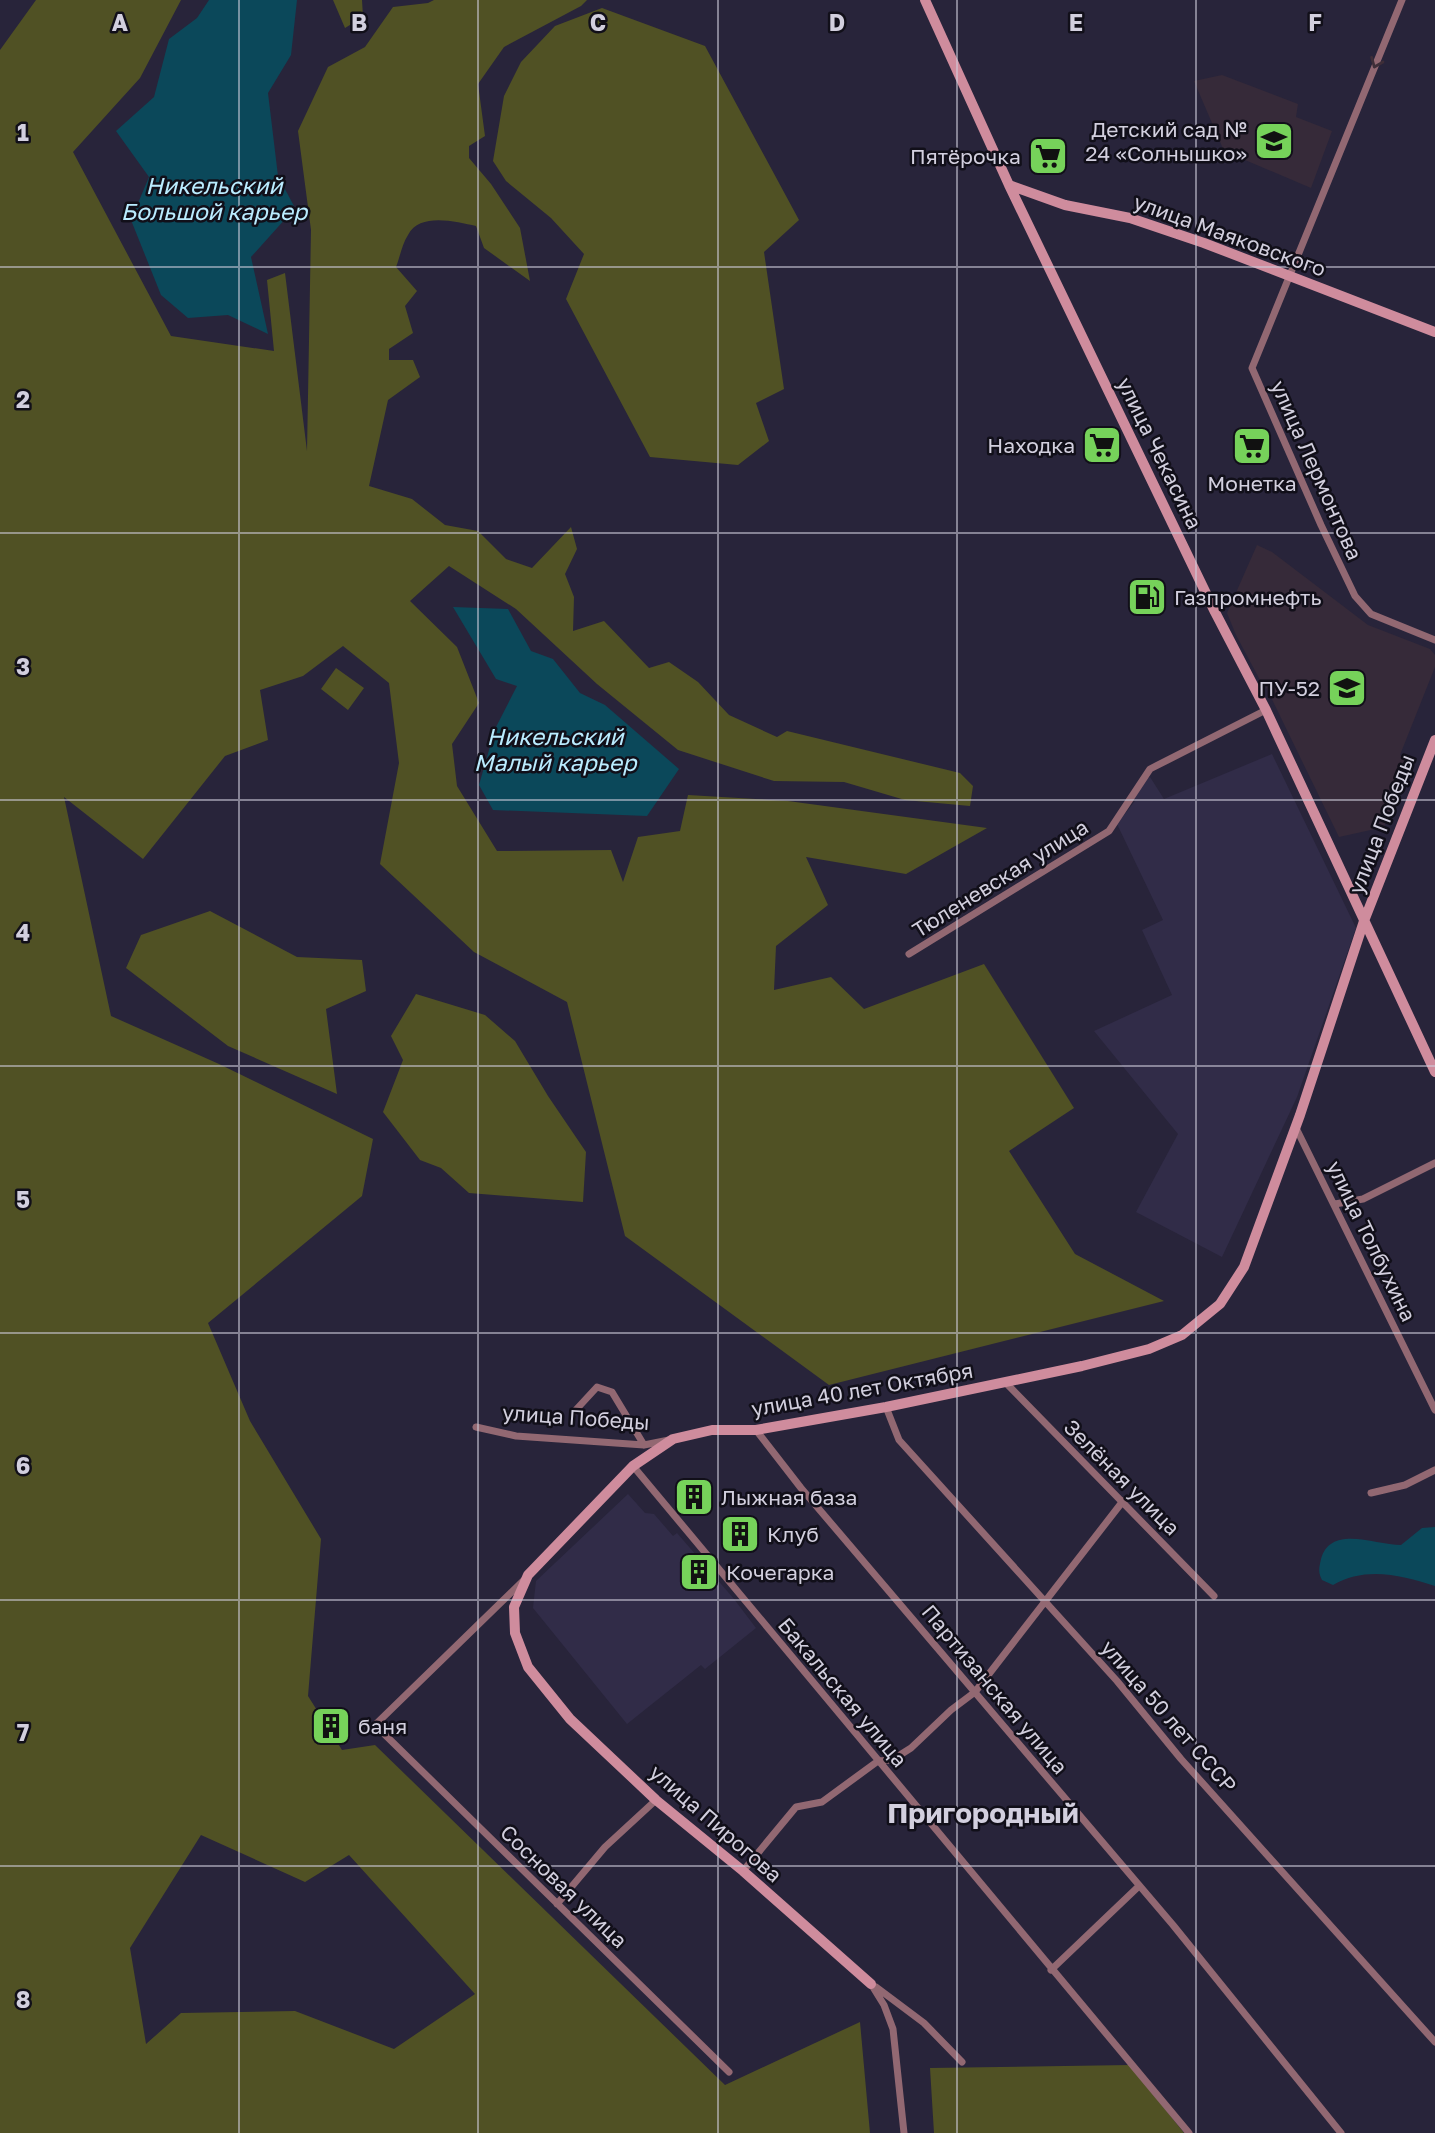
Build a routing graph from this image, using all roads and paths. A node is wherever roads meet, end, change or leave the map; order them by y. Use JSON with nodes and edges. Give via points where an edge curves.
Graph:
{"nodes":[{"id":1,"x":925,"y":0,"type":"edge"},
{"id":2,"x":1402,"y":0,"type":"edge"},
{"id":3,"x":1009,"y":185,"type":"junction"},
{"id":4,"x":1289,"y":275,"type":"junction"},
{"id":5,"x":1435,"y":332,"type":"edge"},
{"id":6,"x":1435,"y":639,"type":"edge"},
{"id":7,"x":1266,"y":710,"type":"junction"},
{"id":8,"x":1435,"y":740,"type":"edge"},
{"id":9,"x":1364,"y":921,"type":"junction"},
{"id":10,"x":909,"y":954,"type":"dead end"},
{"id":11,"x":1435,"y":1073,"type":"edge"},
{"id":12,"x":1296,"y":1127,"type":"junction"},
{"id":13,"x":1435,"y":1163,"type":"edge"},
{"id":14,"x":1335,"y":1204,"type":"junction"},
{"id":15,"x":1006,"y":1382,"type":"junction"},
{"id":16,"x":886,"y":1407,"type":"junction"},
{"id":17,"x":1435,"y":1409,"type":"edge"},
{"id":18,"x":573,"y":1413,"type":"dead end"},
{"id":19,"x":476,"y":1427,"type":"dead end"},
{"id":20,"x":756,"y":1430,"type":"junction"},
{"id":21,"x":673,"y":1439,"type":"junction"},
{"id":22,"x":644,"y":1445,"type":"junction"},
{"id":23,"x":633,"y":1466,"type":"junction"},
{"id":24,"x":1435,"y":1470,"type":"edge"},
{"id":25,"x":1371,"y":1493,"type":"dead end"},
{"id":26,"x":1123,"y":1500,"type":"junction"},
{"id":27,"x":528,"y":1575,"type":"junction"},
{"id":28,"x":1214,"y":1596,"type":"dead end"},
{"id":29,"x":1043,"y":1601,"type":"junction"},
{"id":30,"x":975,"y":1692,"type":"junction"},
{"id":31,"x":375,"y":1726,"type":"joint"},
{"id":32,"x":878,"y":1761,"type":"junction"},
{"id":33,"x":656,"y":1800,"type":"junction"},
{"id":34,"x":743,"y":1871,"type":"junction"},
{"id":35,"x":1139,"y":1886,"type":"junction"},
{"id":36,"x":557,"y":1904,"type":"junction"},
{"id":37,"x":1052,"y":1970,"type":"junction"},
{"id":38,"x":871,"y":1983,"type":"junction"},
{"id":39,"x":1435,"y":2042,"type":"edge"},
{"id":40,"x":962,"y":2062,"type":"dead end"},
{"id":41,"x":729,"y":2072,"type":"dead end"},
{"id":42,"x":904,"y":2133,"type":"edge"},
{"id":43,"x":1189,"y":2133,"type":"edge"},
{"id":44,"x":1341,"y":2133,"type":"edge"}],
"edges":[{"from":1,"to":3,"type":"street","name":"улица Чекасина"},
{"from":2,"to":4,"type":"street","name":"улица Лермонтова","one_way":true},
{"from":3,"to":4,"type":"street","name":"улица Маяковского","via":[[1065,205],[1130,218]]},
{"from":3,"to":7,"type":"street","name":"улица Чекасина"},
{"from":4,"to":5,"type":"street","name":"улица Маяковского"},
{"from":4,"to":6,"type":"street","name":"улица Лермонтова","via":[[1252,368],[1355,596],[1371,614]]},
{"from":7,"to":9,"type":"street","name":"улица Чекасина"},
{"from":7,"to":10,"type":"street","name":"Тюленевская улица","via":[[1150,769],[1109,831]]},
{"from":8,"to":9,"type":"street","name":"улица Победы"},
{"from":9,"to":11,"type":"street","name":"улица Чекасина"},
{"from":9,"to":12,"type":"street","name":"улица Победы"},
{"from":12,"to":14,"type":"street","name":"улица Толбухина"},
{"from":12,"to":15,"type":"street","name":"улица 40 лет Октября","via":[[1244,1267],[1220,1304],[1192,1329],[1149,1349]]},
{"from":13,"to":14,"type":"street","via":[[1363,1199]]},
{"from":14,"to":17,"type":"street","name":"улица Толбухина"},
{"from":15,"to":16,"type":"street","name":"улица 40 лет Октября"},
{"from":15,"to":26,"type":"street","name":"Зелёная улица"},
{"from":16,"to":20,"type":"street","name":"улица 40 лет Октября"},
{"from":16,"to":29,"type":"street","name":"улица 50 лет СССР","via":[[899,1440]]},
{"from":18,"to":22,"type":"street","via":[[597,1387],[612,1392]]},
{"from":19,"to":22,"type":"street","name":"улица Победы","via":[[516,1436]]},
{"from":20,"to":21,"type":"street","name":"улица 40 лет Октября","via":[[712,1430]]},
{"from":20,"to":30,"type":"street","name":"Партизанская улица"},
{"from":21,"to":22,"type":"street","name":"улица Победы"},
{"from":21,"to":23,"type":"street","name":"улица 40 лет Октября"},
{"from":23,"to":27,"type":"street","name":"улица 40 лет Октября"},
{"from":23,"to":32,"type":"street","name":"Бакальская улица"},
{"from":24,"to":25,"type":"street","via":[[1405,1485]]},
{"from":26,"to":28,"type":"street","name":"Зелёная улица"},
{"from":26,"to":29,"type":"street"},
{"from":27,"to":31,"type":"street","name":"улица 40 лет Октября"},
{"from":27,"to":33,"type":"street","name":"улица Пирогова","via":[[513,1607],[515,1633],[528,1667],[570,1719]]},
{"from":29,"to":30,"type":"street"},
{"from":29,"to":39,"type":"street","name":"улица 50 лет СССР"},
{"from":30,"to":32,"type":"street","via":[[911,1748],[892,1760]]},
{"from":30,"to":35,"type":"street","name":"Партизанская улица"},
{"from":31,"to":36,"type":"street","name":"Сосновая улица"},
{"from":32,"to":34,"type":"street","via":[[822,1802],[796,1807]]},
{"from":32,"to":37,"type":"street","name":"Бакальская улица"},
{"from":33,"to":34,"type":"street","name":"улица Пирогова"},
{"from":33,"to":36,"type":"street","via":[[606,1847]]},
{"from":34,"to":38,"type":"street","name":"улица Пирогова"},
{"from":35,"to":37,"type":"street"},
{"from":35,"to":44,"type":"street","name":"Партизанская улица"},
{"from":36,"to":41,"type":"street","name":"Сосновая улица"},
{"from":37,"to":43,"type":"street","name":"Бакальская улица"},
{"from":38,"to":40,"type":"street","name":"улица Пирогова","via":[[924,2023]]},
{"from":38,"to":42,"type":"street","via":[[893,2028]]}]}
